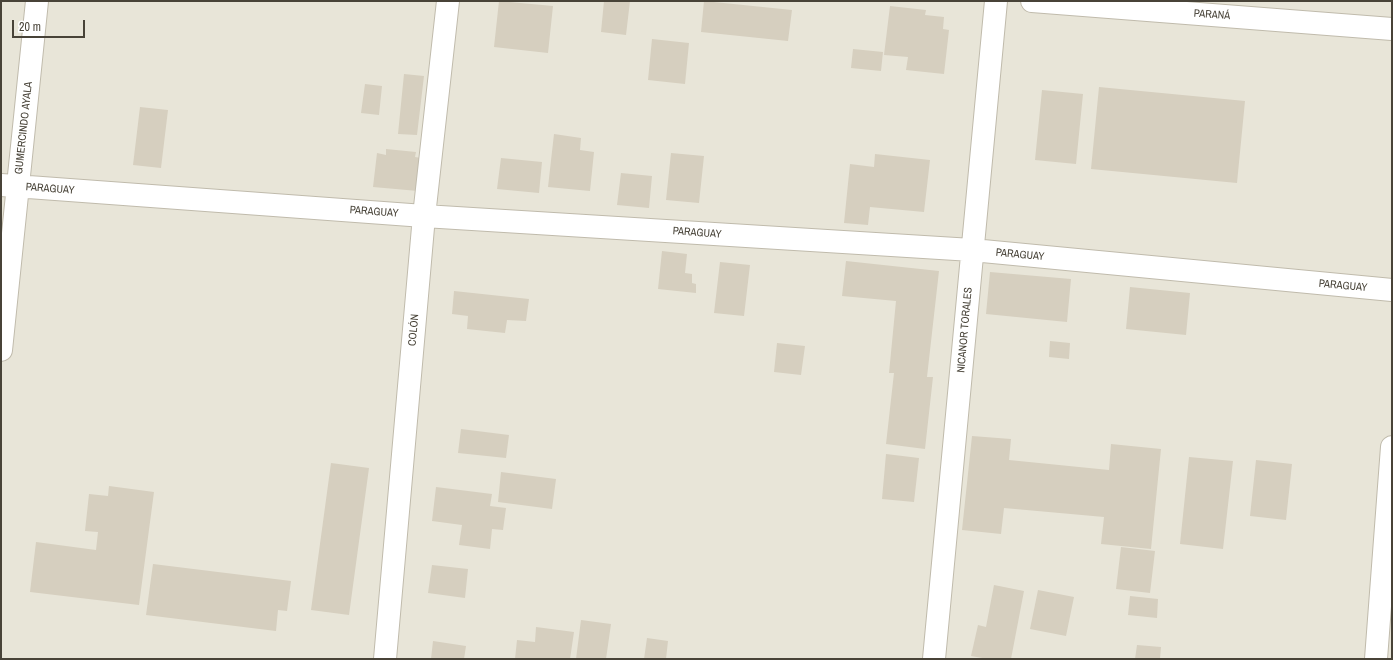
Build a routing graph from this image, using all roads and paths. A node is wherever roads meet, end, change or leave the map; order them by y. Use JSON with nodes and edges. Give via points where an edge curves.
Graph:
{"nodes":[{"id":1,"x":37,"y":1,"type":"edge"},
{"id":2,"x":448,"y":1,"type":"edge"},
{"id":3,"x":996,"y":1,"type":"edge"},
{"id":4,"x":1032,"y":1,"type":"edge"},
{"id":5,"x":1392,"y":29,"type":"edge"},
{"id":6,"x":10,"y":186,"type":"edge"},
{"id":7,"x":424,"y":216,"type":"junction"},
{"id":8,"x":972,"y":250,"type":"junction"},
{"id":9,"x":1392,"y":290,"type":"edge"},
{"id":10,"x":1,"y":350,"type":"edge"},
{"id":11,"x":1392,"y":447,"type":"edge"},
{"id":12,"x":385,"y":659,"type":"edge"},
{"id":13,"x":934,"y":659,"type":"edge"},
{"id":14,"x":1376,"y":659,"type":"edge"}],
"edges":[{"from":1,"to":6,"type":"street","name":"GUMERCINDO AYALA"},
{"from":2,"to":7,"type":"street","name":"COLÓN"},
{"from":3,"to":8,"type":"street","name":"NICANOR TORALES"},
{"from":4,"to":5,"type":"street","name":"PARANÁ"},
{"from":6,"to":7,"type":"street","name":"PARAGUAY"},
{"from":6,"to":10,"type":"street","name":"GUMERCINDO AYALA"},
{"from":7,"to":8,"type":"street","name":"PARAGUAY"},
{"from":7,"to":12,"type":"street","name":"COLÓN"},
{"from":8,"to":9,"type":"street","name":"PARAGUAY"},
{"from":8,"to":13,"type":"street","name":"NICANOR TORALES"},
{"from":11,"to":14,"type":"street"}]}
